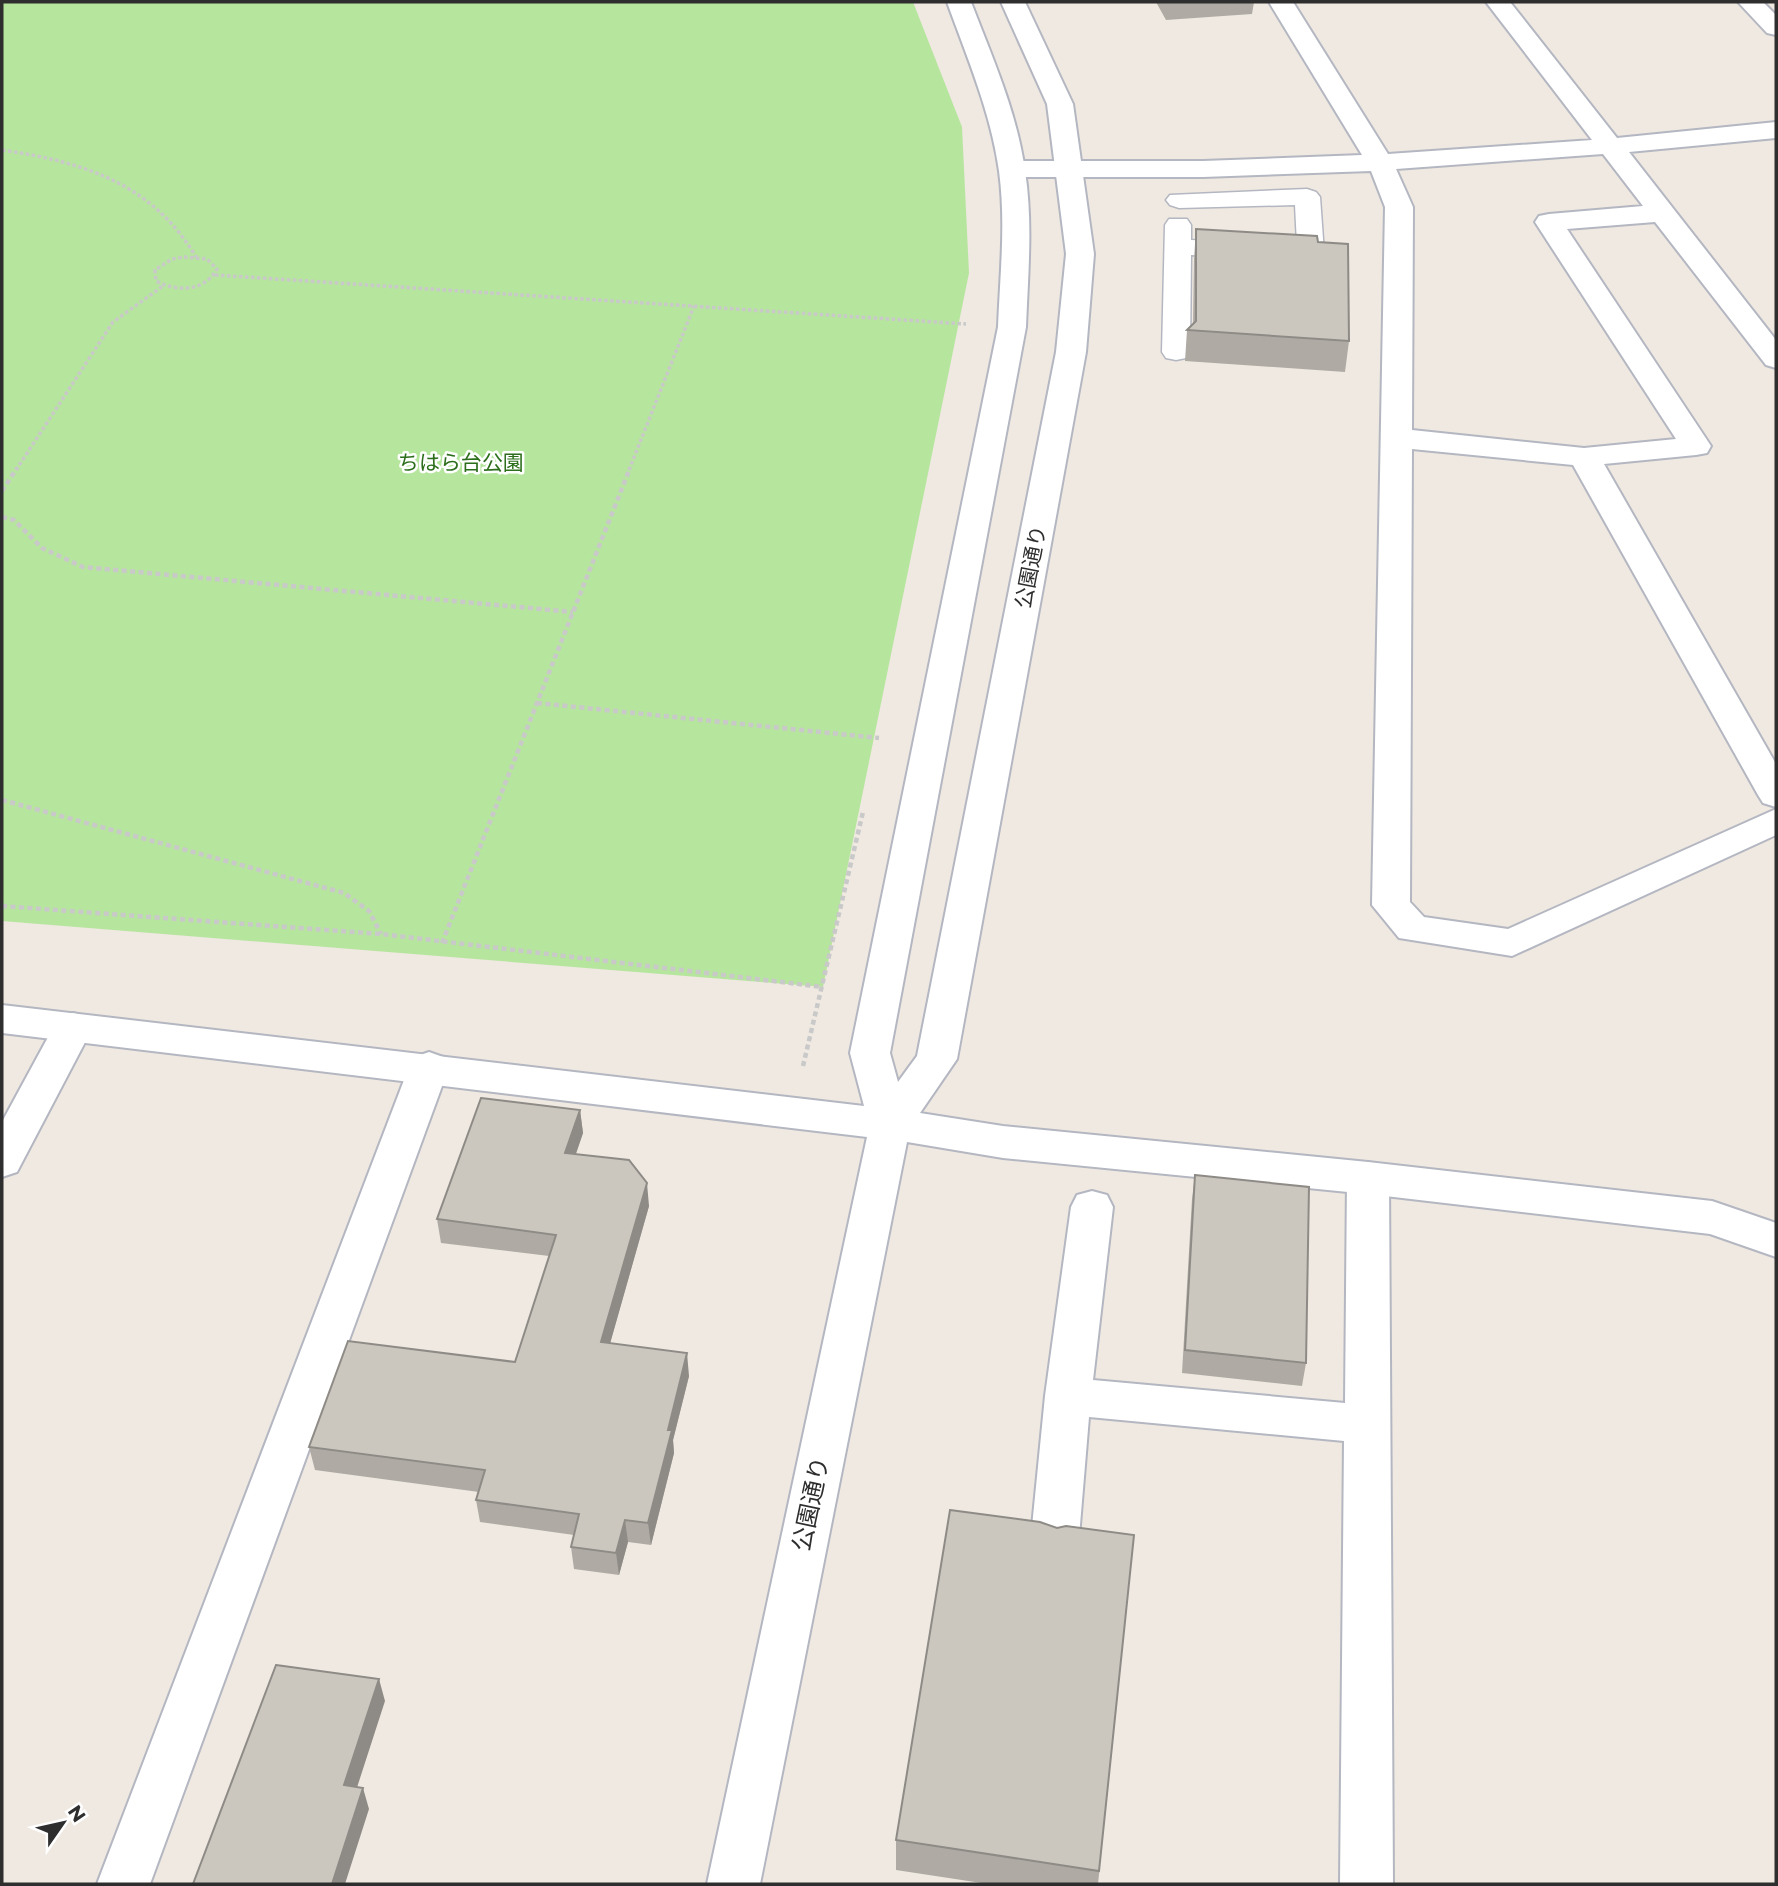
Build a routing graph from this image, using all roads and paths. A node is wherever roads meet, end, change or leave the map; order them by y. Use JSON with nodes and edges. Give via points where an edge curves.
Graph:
{"nodes":[{"id":1,"x":959,"y":2,"type":"edge"},
{"id":2,"x":1013,"y":2,"type":"edge"},
{"id":3,"x":1281,"y":2,"type":"edge"},
{"id":4,"x":1499,"y":2,"type":"edge"},
{"id":5,"x":1750,"y":2,"type":"edge"},
{"id":6,"x":1776,"y":28,"type":"edge"},
{"id":7,"x":1776,"y":130,"type":"edge"},
{"id":8,"x":1610,"y":148,"type":"junction"},
{"id":9,"x":2,"y":149,"type":"edge"},
{"id":10,"x":1381,"y":164,"type":"junction"},
{"id":11,"x":1179,"y":168,"type":"junction"},
{"id":12,"x":1012,"y":169,"type":"junction"},
{"id":13,"x":1069,"y":170,"type":"junction"},
{"id":14,"x":1179,"y":200,"type":"junction"},
{"id":15,"x":1661,"y":213,"type":"junction"},
{"id":16,"x":1178,"y":247,"type":"junction"},
{"id":17,"x":196,"y":257,"type":"junction"},
{"id":18,"x":215,"y":275,"type":"junction"},
{"id":19,"x":163,"y":286,"type":"junction"},
{"id":20,"x":694,"y":306,"type":"junction"},
{"id":21,"x":1012,"y":327,"type":"junction"},
{"id":22,"x":1176,"y":352,"type":"dead end"},
{"id":23,"x":1776,"y":359,"type":"edge"},
{"id":24,"x":1396,"y":438,"type":"junction"},
{"id":25,"x":1584,"y":457,"type":"junction"},
{"id":26,"x":2,"y":491,"type":"edge"},
{"id":27,"x":2,"y":517,"type":"edge"},
{"id":28,"x":573,"y":612,"type":"junction"},
{"id":29,"x":537,"y":703,"type":"junction"},
{"id":30,"x":880,"y":737,"type":"dead end"},
{"id":31,"x":1776,"y":795,"type":"edge"},
{"id":32,"x":2,"y":800,"type":"edge"},
{"id":33,"x":1776,"y":821,"type":"edge"},
{"id":34,"x":2,"y":906,"type":"edge"},
{"id":35,"x":381,"y":934,"type":"junction"},
{"id":36,"x":442,"y":943,"type":"junction"},
{"id":37,"x":823,"y":987,"type":"dead end"},
{"id":38,"x":2,"y":1019,"type":"edge"},
{"id":39,"x":73,"y":1027,"type":"junction"},
{"id":40,"x":429,"y":1067,"type":"junction"},
{"id":41,"x":890,"y":1124,"type":"junction"},
{"id":42,"x":2,"y":1161,"type":"edge"},
{"id":43,"x":1368,"y":1178,"type":"junction"},
{"id":44,"x":1092,"y":1206,"type":"dead end"},
{"id":45,"x":1776,"y":1240,"type":"edge"},
{"id":46,"x":1068,"y":1396,"type":"junction"},
{"id":47,"x":1368,"y":1424,"type":"junction"},
{"id":48,"x":1055,"y":1537,"type":"edge"},
{"id":49,"x":123,"y":1884,"type":"edge"},
{"id":50,"x":733,"y":1884,"type":"edge"},
{"id":51,"x":1366,"y":1884,"type":"edge"}],
"edges":[{"from":1,"to":12,"type":"street","name":"公園通り","via":[[998,108]]},
{"from":2,"to":13,"type":"street","name":"公園通り","via":[[1060,104]]},
{"from":3,"to":10,"type":"street"},
{"from":4,"to":8,"type":"street"},
{"from":5,"to":6,"type":"street"},
{"from":7,"to":8,"type":"street"},
{"from":8,"to":10,"type":"street"},
{"from":8,"to":15,"type":"street"},
{"from":9,"to":17,"type":"path","via":[[86,168],[123,184],[159,209],[189,241]]},
{"from":10,"to":11,"type":"street"},
{"from":10,"to":24,"type":"street","via":[[1399,207]]},
{"from":11,"to":13,"type":"street"},
{"from":11,"to":14,"type":"lane"},
{"from":12,"to":13,"type":"street"},
{"from":12,"to":21,"type":"street","name":"公園通り","via":[[1017,226]]},
{"from":13,"to":41,"type":"street","name":"公園通り","via":[[1080,254],[1072,352],[937,1059]]},
{"from":14,"to":16,"type":"lane"},
{"from":14,"to":16,"type":"lane","via":[[1307,197],[1311,253]]},
{"from":15,"to":23,"type":"street"},
{"from":15,"to":25,"type":"street","via":[[1549,222],[1696,446]]},
{"from":16,"to":22,"type":"lane"},
{"from":17,"to":18,"type":"path","via":[[214,263]]},
{"from":17,"to":19,"type":"path","via":[[172,259],[155,270],[156,282]]},
{"from":18,"to":19,"type":"path","via":[[187,288]]},
{"from":18,"to":20,"type":"path"},
{"from":19,"to":26,"type":"path","via":[[113,322]]},
{"from":20,"to":21,"type":"path"},
{"from":20,"to":28,"type":"path"},
{"from":21,"to":41,"type":"street","name":"公園通り","via":[[870,1053]]},
{"from":24,"to":25,"type":"street"},
{"from":24,"to":33,"type":"street","via":[[1391,905],[1413,929],[1512,943]]},
{"from":25,"to":31,"type":"street"},
{"from":27,"to":28,"type":"path","via":[[14,520],[42,548],[83,567]]},
{"from":28,"to":29,"type":"path"},
{"from":29,"to":30,"type":"path"},
{"from":29,"to":36,"type":"path"},
{"from":32,"to":35,"type":"path","via":[[344,893],[369,911]]},
{"from":34,"to":35,"type":"path"},
{"from":35,"to":36,"type":"path"},
{"from":36,"to":37,"type":"path"},
{"from":38,"to":39,"type":"street"},
{"from":39,"to":40,"type":"street"},
{"from":39,"to":42,"type":"street"},
{"from":40,"to":41,"type":"street"},
{"from":40,"to":49,"type":"street"},
{"from":41,"to":43,"type":"street","via":[[1003,1142]]},
{"from":41,"to":50,"type":"street","name":"公園通り"},
{"from":43,"to":45,"type":"street","via":[[1712,1218]]},
{"from":43,"to":47,"type":"street"},
{"from":44,"to":46,"type":"street"},
{"from":46,"to":47,"type":"street"},
{"from":46,"to":48,"type":"street"},
{"from":47,"to":51,"type":"street"}]}
